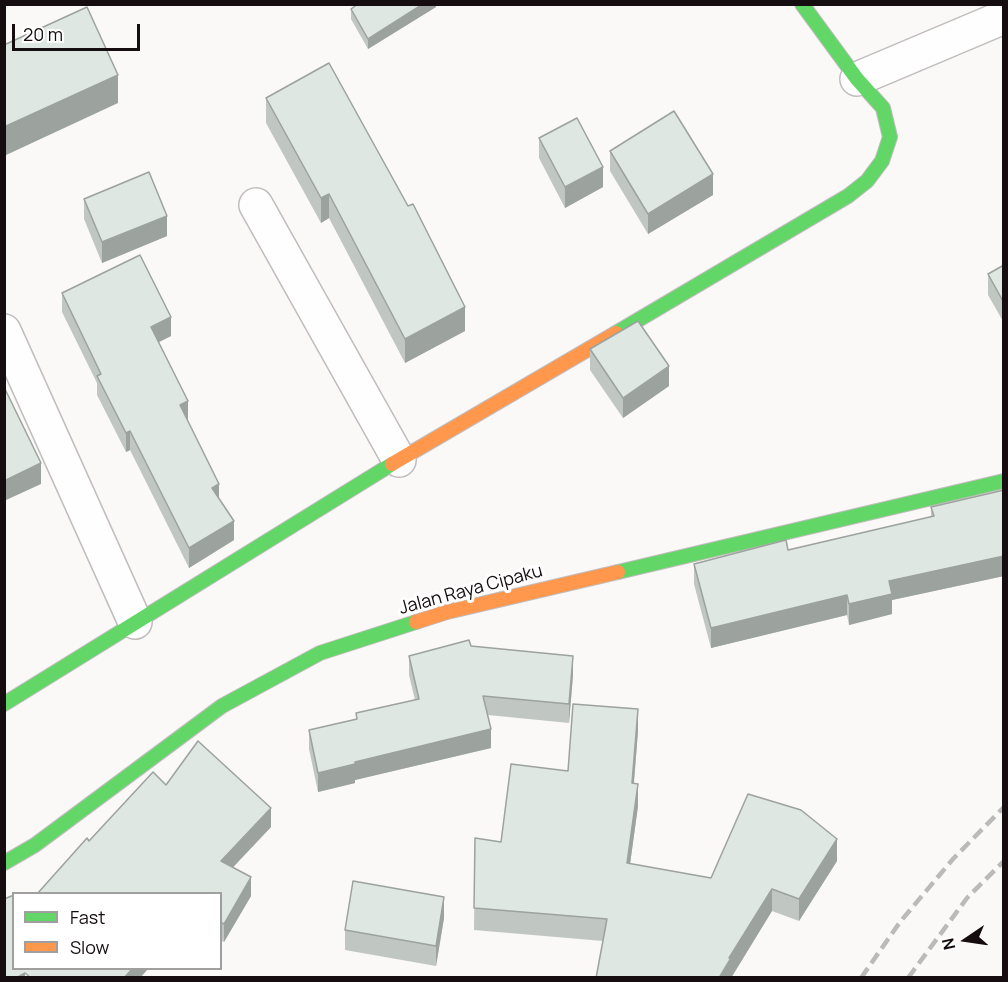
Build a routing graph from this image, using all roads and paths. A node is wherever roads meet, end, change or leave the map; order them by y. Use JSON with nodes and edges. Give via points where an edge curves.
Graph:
{"nodes":[{"id":1,"x":802,"y":4,"type":"edge"},
{"id":2,"x":1004,"y":17,"type":"edge"},
{"id":3,"x":857,"y":79,"type":"junction"},
{"id":4,"x":256,"y":205,"type":"dead end"},
{"id":5,"x":4,"y":331,"type":"edge"},
{"id":6,"x":399,"y":460,"type":"junction"},
{"id":7,"x":1004,"y":482,"type":"edge"},
{"id":8,"x":135,"y":622,"type":"junction"},
{"id":9,"x":4,"y":704,"type":"edge"},
{"id":10,"x":4,"y":863,"type":"edge"}],
"edges":[{"from":1,"to":3,"type":"street"},
{"from":2,"to":3,"type":"street"},
{"from":3,"to":6,"type":"street","via":[[883,108],[890,137],[882,161],[867,181],[848,196]]},
{"from":4,"to":6,"type":"street"},
{"from":5,"to":8,"type":"street"},
{"from":6,"to":8,"type":"street"},
{"from":7,"to":10,"type":"street","name":"Jalan Raya Cipaku","via":[[447,612],[320,653],[222,706],[35,845]]},
{"from":8,"to":9,"type":"street"}]}
